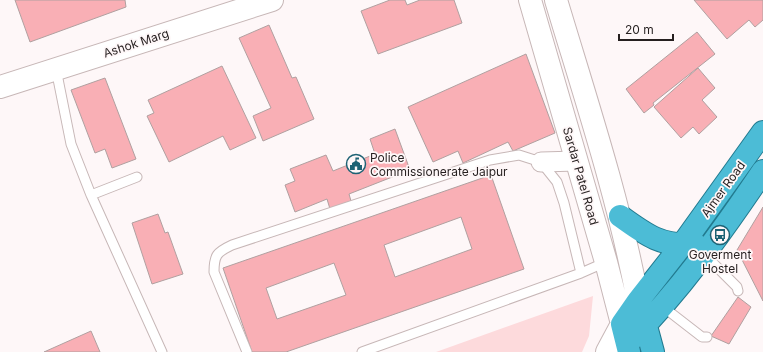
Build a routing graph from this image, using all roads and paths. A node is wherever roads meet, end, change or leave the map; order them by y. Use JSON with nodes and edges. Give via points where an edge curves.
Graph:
{"nodes":[{"id":1,"x":272,"y":0,"type":"edge"},
{"id":2,"x":530,"y":0,"type":"edge"},
{"id":3,"x":556,"y":0,"type":"edge"},
{"id":4,"x":56,"y":69,"type":"junction"},
{"id":5,"x":0,"y":87,"type":"edge"},
{"id":6,"x":763,"y":132,"type":"edge"},
{"id":7,"x":577,"y":161,"type":"junction"},
{"id":8,"x":541,"y":162,"type":"junction"},
{"id":9,"x":763,"y":171,"type":"edge"},
{"id":10,"x":137,"y":177,"type":"dead end"},
{"id":11,"x":91,"y":195,"type":"junction"},
{"id":12,"x":620,"y":216,"type":"junction"},
{"id":13,"x":682,"y":245,"type":"junction"},
{"id":14,"x":709,"y":248,"type":"junction"},
{"id":15,"x":606,"y":262,"type":"junction"},
{"id":16,"x":581,"y":273,"type":"junction"},
{"id":17,"x":738,"y":291,"type":"dead end"},
{"id":18,"x":638,"y":301,"type":"junction"},
{"id":19,"x":662,"y":306,"type":"junction"},
{"id":20,"x":646,"y":325,"type":"junction"},
{"id":21,"x":707,"y":337,"type":"dead end"},
{"id":22,"x":624,"y":343,"type":"edge"},
{"id":23,"x":162,"y":352,"type":"edge"},
{"id":24,"x":247,"y":352,"type":"edge"},
{"id":25,"x":362,"y":352,"type":"edge"},
{"id":26,"x":607,"y":352,"type":"edge"},
{"id":27,"x":653,"y":352,"type":"edge"}],
"edges":[{"from":1,"to":4,"type":"street","name":"Ashok Marg"},
{"from":2,"to":7,"type":"street","name":"Sardar Patel Road"},
{"from":3,"to":12,"type":"street"},
{"from":4,"to":5,"type":"street","name":"Ashok Marg"},
{"from":4,"to":11,"type":"lane","via":[[71,144]]},
{"from":6,"to":13,"type":"highway","name":"Ajmer Road"},
{"from":7,"to":8,"type":"street"},
{"from":7,"to":15,"type":"street","name":"Sardar Patel Road"},
{"from":8,"to":16,"type":"lane","via":[[557,182]]},
{"from":8,"to":24,"type":"lane","via":[[519,155],[490,160],[220,250],[214,259],[214,272]]},
{"from":9,"to":14,"type":"highway","name":"Ajmer Road"},
{"from":10,"to":11,"type":"lane"},
{"from":11,"to":23,"type":"lane"},
{"from":12,"to":13,"type":"highway","via":[[647,236]]},
{"from":12,"to":18,"type":"street"},
{"from":13,"to":14,"type":"highway"},
{"from":13,"to":18,"type":"highway","name":"Ajmer Road"},
{"from":14,"to":17,"type":"lane"},
{"from":14,"to":19,"type":"highway","name":"Ajmer Road"},
{"from":15,"to":16,"type":"lane"},
{"from":15,"to":22,"type":"street","name":"Sardar Patel Road"},
{"from":16,"to":25,"type":"lane"},
{"from":18,"to":20,"type":"highway"},
{"from":18,"to":22,"type":"highway","name":"Ajmer Road"},
{"from":19,"to":20,"type":"highway","name":"Ajmer Road"},
{"from":19,"to":21,"type":"lane","via":[[702,337]]},
{"from":20,"to":22,"type":"highway","name":"Ajmer Road"},
{"from":20,"to":27,"type":"highway"},
{"from":22,"to":26,"type":"street"}]}
